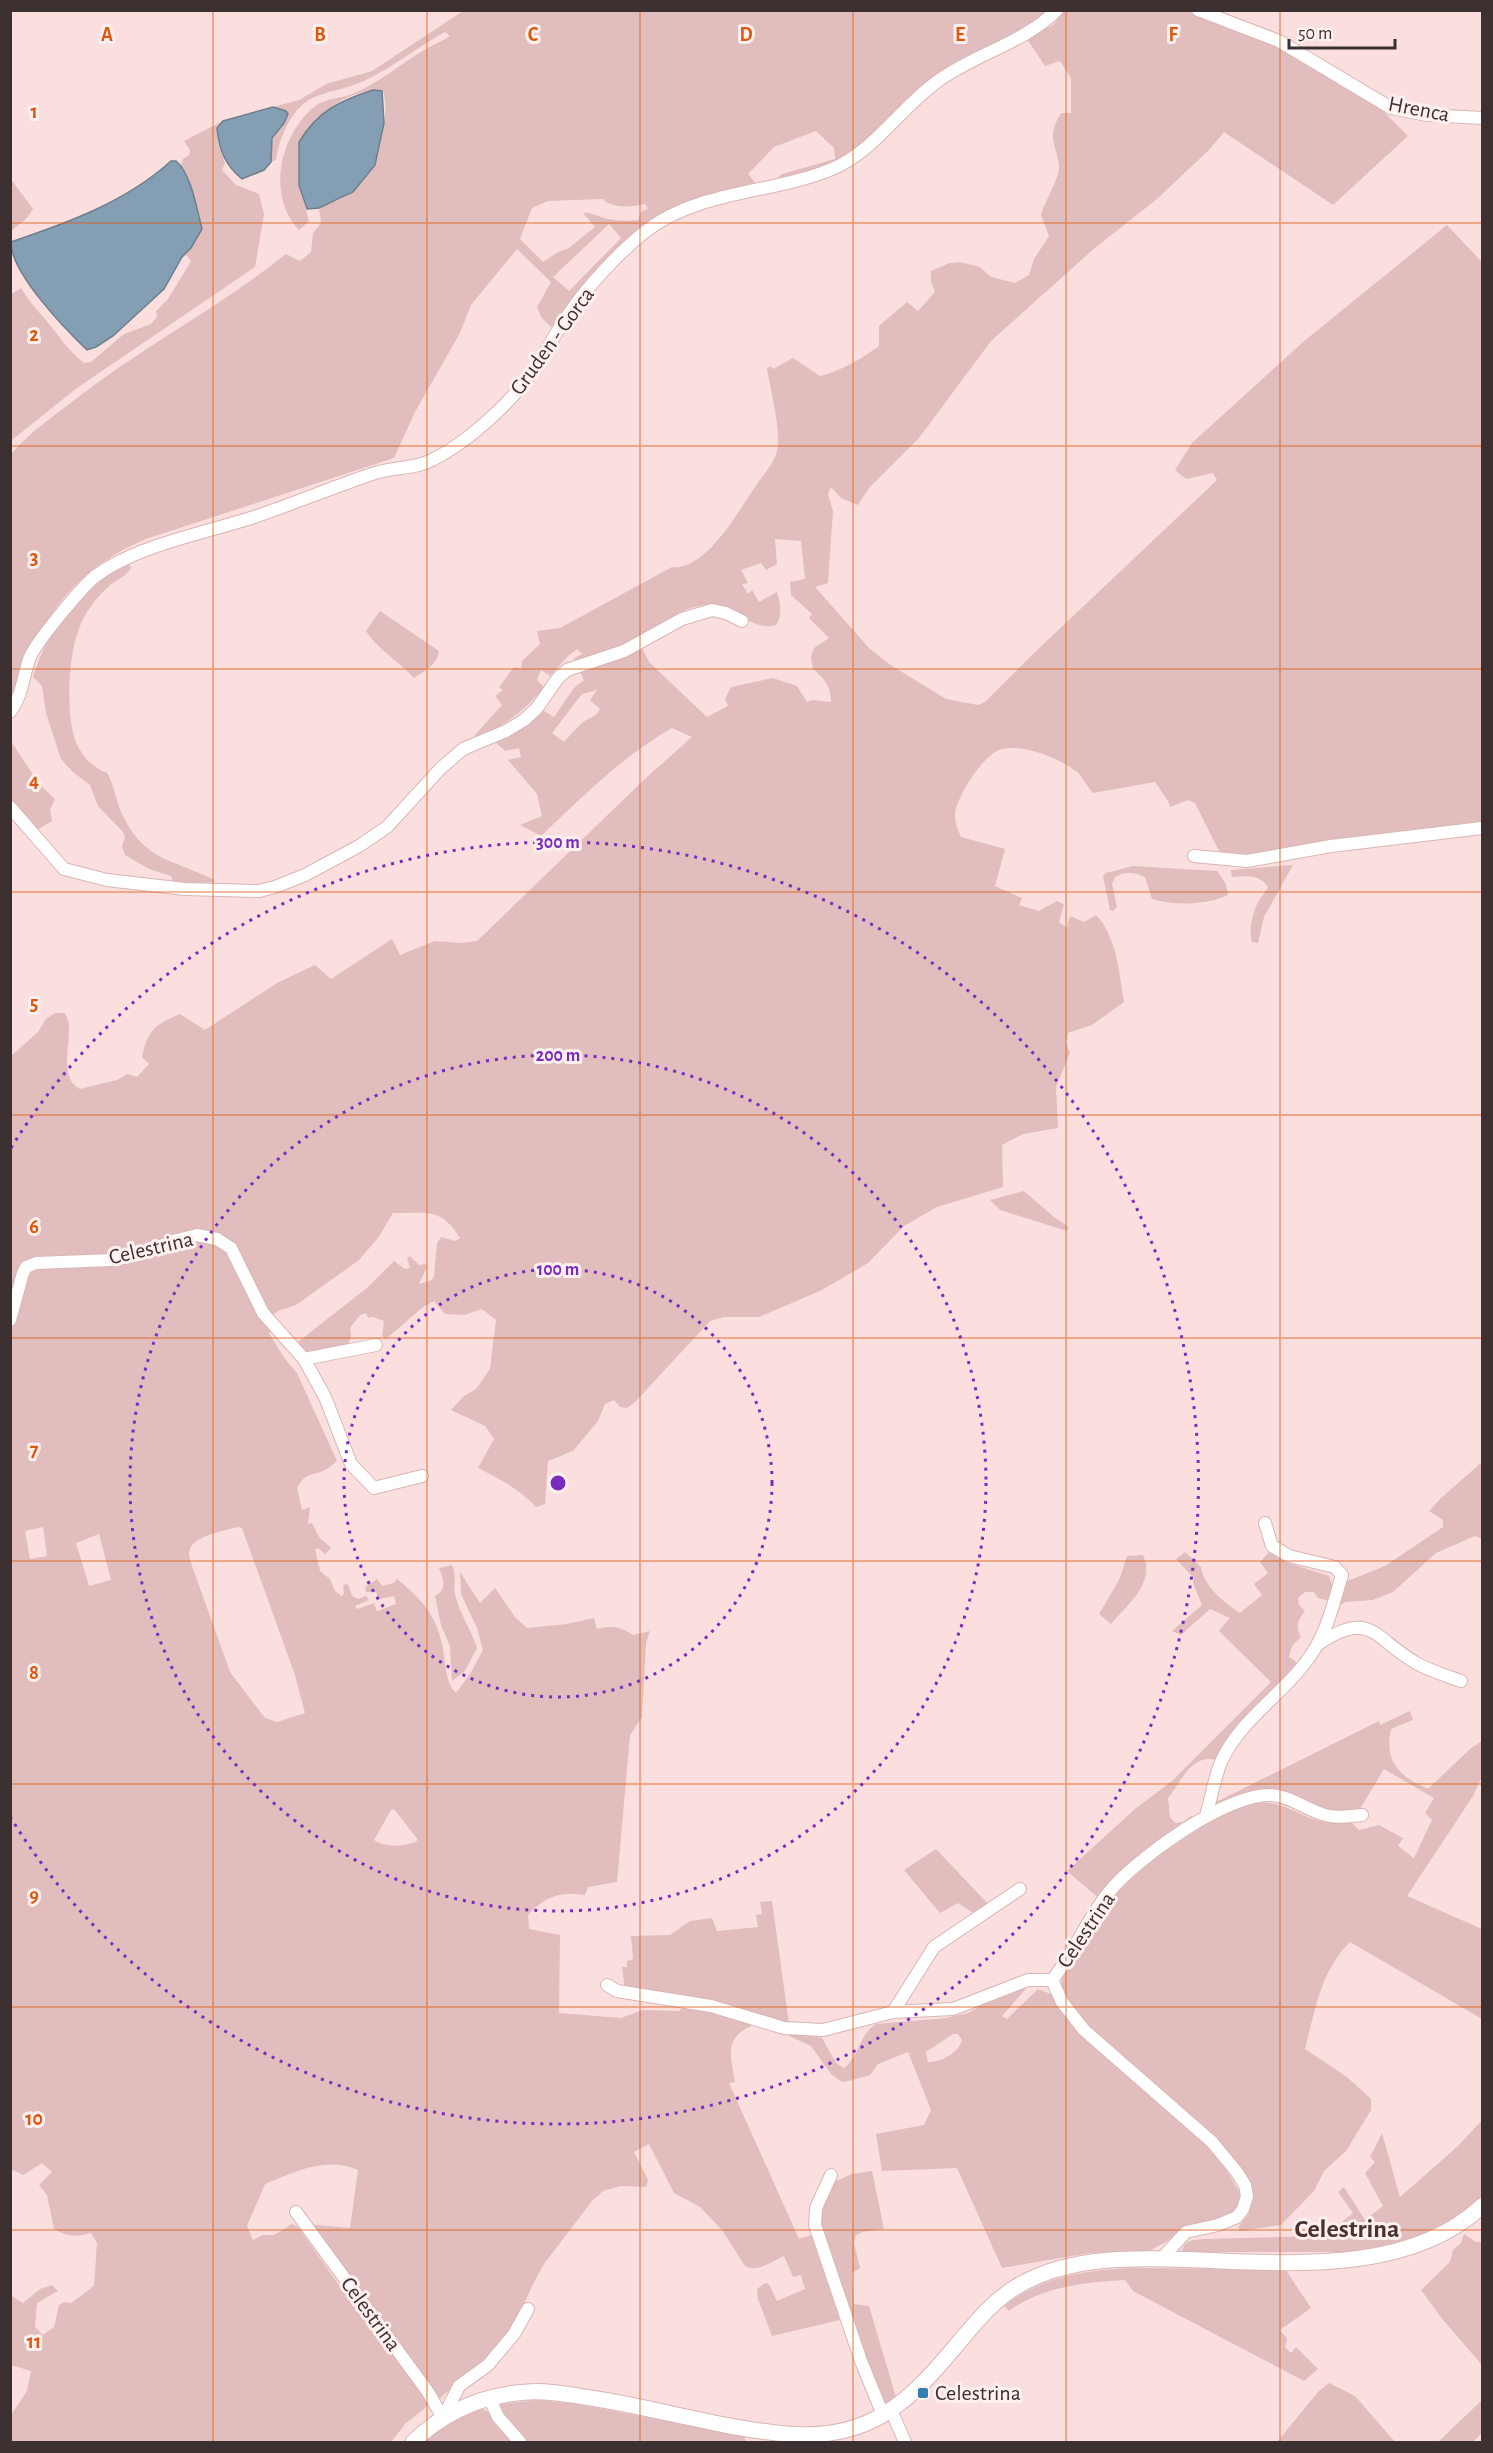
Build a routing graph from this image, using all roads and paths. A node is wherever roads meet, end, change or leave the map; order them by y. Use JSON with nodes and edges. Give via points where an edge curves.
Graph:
{"nodes":[{"id":1,"x":1057,"y":10,"type":"edge"},
{"id":2,"x":1198,"y":10,"type":"edge"},
{"id":3,"x":1482,"y":118,"type":"edge"},
{"id":4,"x":742,"y":621,"type":"dead end"},
{"id":5,"x":10,"y":712,"type":"edge"},
{"id":6,"x":10,"y":807,"type":"edge"},
{"id":7,"x":1482,"y":828,"type":"edge"},
{"id":8,"x":1194,"y":856,"type":"dead end"},
{"id":9,"x":10,"y":1320,"type":"edge"},
{"id":10,"x":376,"y":1345,"type":"dead end"},
{"id":11,"x":304,"y":1359,"type":"junction"},
{"id":12,"x":422,"y":1476,"type":"dead end"},
{"id":13,"x":1265,"y":1523,"type":"dead end"},
{"id":14,"x":1317,"y":1645,"type":"junction"},
{"id":15,"x":1461,"y":1681,"type":"dead end"},
{"id":16,"x":1362,"y":1815,"type":"dead end"},
{"id":17,"x":1206,"y":1816,"type":"junction"},
{"id":18,"x":1020,"y":1889,"type":"dead end"},
{"id":19,"x":1052,"y":1980,"type":"junction"},
{"id":20,"x":607,"y":1985,"type":"dead end"},
{"id":21,"x":893,"y":2012,"type":"junction"},
{"id":22,"x":831,"y":2175,"type":"dead end"},
{"id":23,"x":1482,"y":2206,"type":"edge"},
{"id":24,"x":296,"y":2212,"type":"dead end"},
{"id":25,"x":1161,"y":2259,"type":"junction"},
{"id":26,"x":528,"y":2309,"type":"dead end"},
{"id":27,"x":489,"y":2397,"type":"junction"},
{"id":28,"x":887,"y":2413,"type":"junction"},
{"id":29,"x":442,"y":2418,"type":"junction"},
{"id":30,"x":786,"y":2438,"type":"edge"},
{"id":31,"x":413,"y":2442,"type":"edge"},
{"id":32,"x":520,"y":2442,"type":"edge"},
{"id":33,"x":904,"y":2442,"type":"edge"}],
"edges":[{"from":1,"to":5,"type":"street","name":"Gruden - Gorca","via":[[1020,37],[936,82],[871,143],[836,168],[705,202],[653,226],[599,277],[510,399],[433,460],[420,466],[377,472],[289,506],[132,556],[96,576],[33,650]]},
{"from":2,"to":3,"type":"street","name":"Hrenca","via":[[1280,41],[1391,108],[1427,115]]},
{"from":4,"to":6,"type":"street","via":[[712,610],[682,619],[624,651],[567,670],[524,720],[506,732],[463,749],[387,827],[359,846],[276,887],[259,891],[185,889],[107,880],[64,869]]},
{"from":7,"to":8,"type":"street","via":[[1331,846],[1247,861]]},
{"from":9,"to":11,"type":"street","name":"Celestrina","via":[[26,1267],[36,1263],[122,1258],[197,1235],[217,1239],[231,1248],[263,1313]]},
{"from":10,"to":11,"type":"street"},
{"from":11,"to":12,"type":"street","via":[[325,1397],[351,1464],[374,1488]]},
{"from":13,"to":14,"type":"street","via":[[1272,1546],[1288,1556],[1335,1567],[1342,1575]]},
{"from":14,"to":15,"type":"street","via":[[1349,1627],[1363,1628],[1419,1664]]},
{"from":14,"to":17,"type":"street","via":[[1234,1742],[1221,1763]]},
{"from":16,"to":17,"type":"street","name":"Celestrina","via":[[1323,1815],[1284,1797],[1269,1795]]},
{"from":17,"to":19,"type":"street","name":"Celestrina","via":[[1144,1858],[1109,1892]]},
{"from":18,"to":21,"type":"street","via":[[934,1947]]},
{"from":19,"to":21,"type":"street","name":"Celestrina","via":[[1028,1980],[953,2009]]},
{"from":19,"to":25,"type":"street","name":"Celestrina","via":[[1062,2002],[1084,2030],[1212,2142],[1245,2185],[1244,2209],[1237,2217],[1186,2232]]},
{"from":20,"to":21,"type":"street","name":"Celestrina","via":[[617,1991],[711,2006],[784,2028],[823,2030]]},
{"from":22,"to":28,"type":"street","via":[[816,2208],[815,2224],[861,2361]]},
{"from":23,"to":25,"type":"street","via":[[1452,2230],[1429,2241],[1374,2256],[1305,2261]]},
{"from":24,"to":29,"type":"street","name":"Celestrina","via":[[428,2392]]},
{"from":25,"to":28,"type":"street","via":[[1064,2267],[1017,2287],[979,2318],[915,2393]]},
{"from":26,"to":29,"type":"street","via":[[514,2334],[488,2365],[459,2386]]},
{"from":27,"to":29,"type":"street"},
{"from":27,"to":30,"type":"street","via":[[530,2391],[558,2393]]},
{"from":27,"to":32,"type":"street","via":[[498,2416]]},
{"from":28,"to":30,"type":"street","via":[[836,2433]]},
{"from":28,"to":33,"type":"street"},
{"from":29,"to":31,"type":"street"}]}
